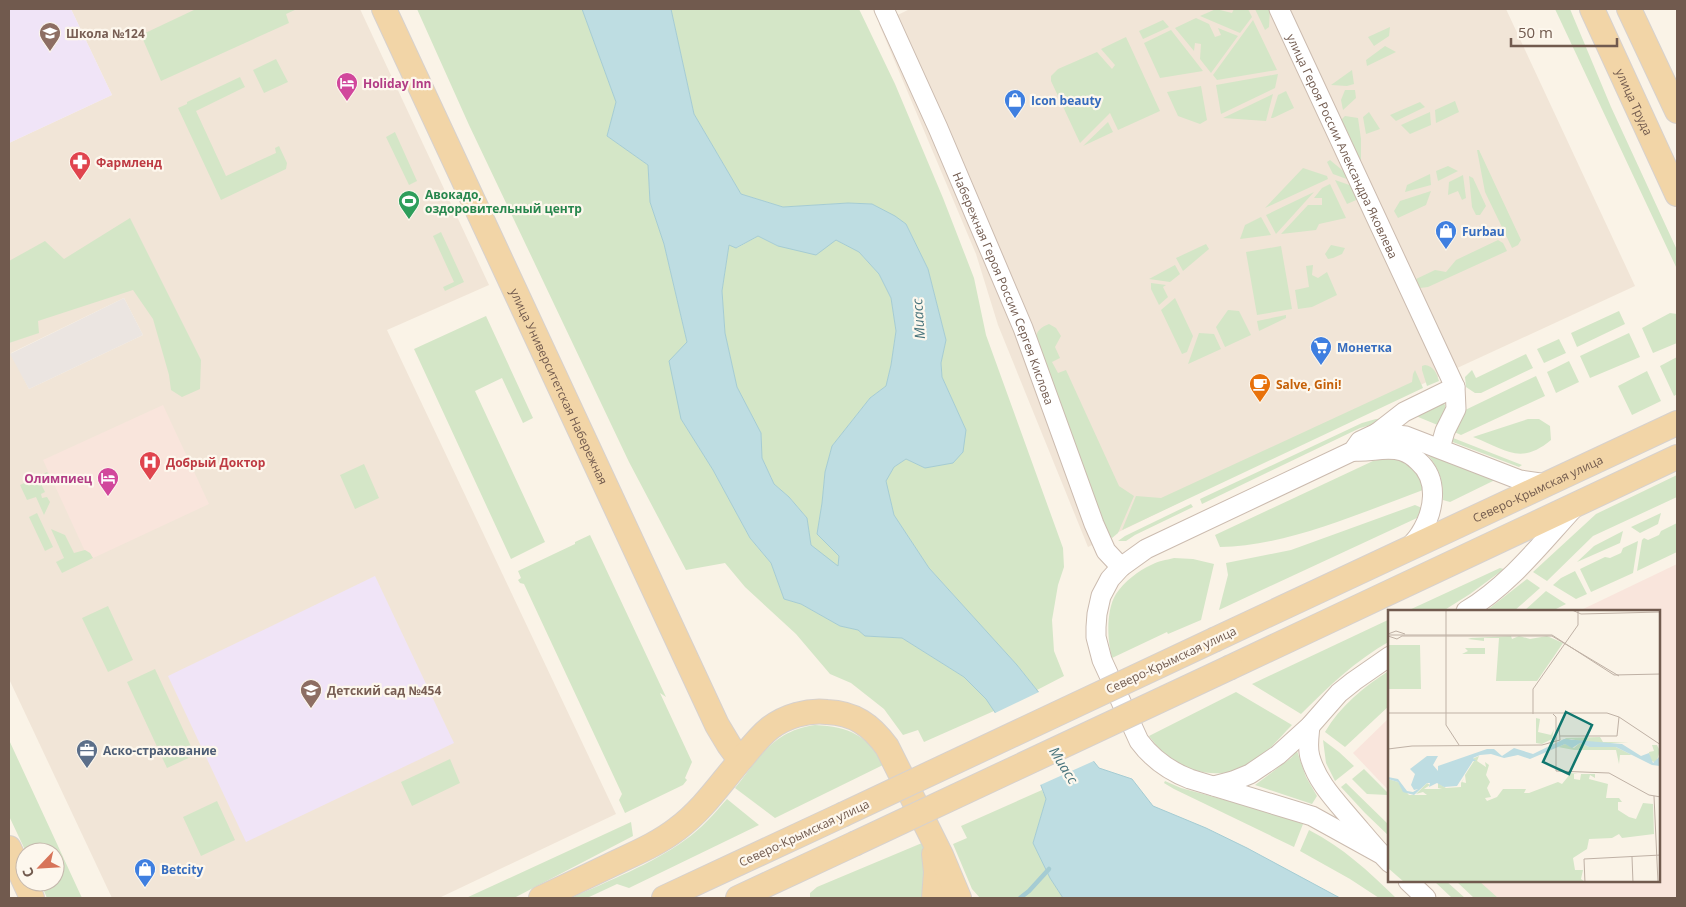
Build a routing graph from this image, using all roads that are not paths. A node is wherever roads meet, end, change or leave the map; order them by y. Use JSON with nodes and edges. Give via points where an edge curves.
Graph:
{"nodes":[{"id":1,"x":384,"y":9,"type":"edge"},
{"id":2,"x":884,"y":9,"type":"edge"},
{"id":3,"x":1279,"y":9,"type":"edge"},
{"id":4,"x":1592,"y":9,"type":"edge"},
{"id":5,"x":1629,"y":9,"type":"edge"},
{"id":6,"x":1677,"y":111,"type":"edge"},
{"id":7,"x":1677,"y":194,"type":"edge"},
{"id":8,"x":1456,"y":387,"type":"junction"},
{"id":9,"x":1677,"y":423,"type":"edge"},
{"id":10,"x":1377,"y":433,"type":"junction"},
{"id":11,"x":1440,"y":448,"type":"junction"},
{"id":12,"x":1353,"y":451,"type":"junction"},
{"id":13,"x":1677,"y":457,"type":"edge"},
{"id":14,"x":1547,"y":484,"type":"junction"},
{"id":15,"x":1577,"y":505,"type":"junction"},
{"id":16,"x":1406,"y":550,"type":"junction"},
{"id":17,"x":1121,"y":567,"type":"junction"},
{"id":18,"x":1467,"y":610,"type":"edge"},
{"id":19,"x":1388,"y":657,"type":"edge"},
{"id":20,"x":1310,"y":726,"type":"junction"},
{"id":21,"x":740,"y":760,"type":"junction"},
{"id":22,"x":1213,"y":786,"type":"junction"},
{"id":23,"x":931,"y":838,"type":"junction"},
{"id":24,"x":9,"y":848,"type":"edge"},
{"id":25,"x":1384,"y":858,"type":"edge"},
{"id":26,"x":1409,"y":882,"type":"edge"},
{"id":27,"x":32,"y":898,"type":"edge"},
{"id":28,"x":541,"y":898,"type":"edge"},
{"id":29,"x":664,"y":898,"type":"edge"},
{"id":30,"x":738,"y":898,"type":"edge"},
{"id":31,"x":934,"y":898,"type":"edge"},
{"id":32,"x":959,"y":898,"type":"edge"},
{"id":33,"x":1426,"y":898,"type":"edge"}],
"edges":[{"from":1,"to":21,"type":"main road","name":"улица Университетская Набережная","via":[[717,725]]},
{"from":2,"to":17,"type":"street","name":"Набережная Героя России Сергея Кислова","via":[[1023,328],[1094,524],[1106,551]]},
{"from":3,"to":8,"type":"street","name":"улица Героя России Александра Яковлева"},
{"from":4,"to":7,"type":"main road","name":"улица Труда"},
{"from":5,"to":6,"type":"main road"},
{"from":8,"to":10,"type":"street","via":[[1404,412]]},
{"from":8,"to":11,"type":"street","via":[[1456,409]]},
{"from":9,"to":14,"type":"main road","name":"Северо-Крымская улица"},
{"from":10,"to":11,"type":"street","via":[[1406,436]]},
{"from":10,"to":12,"type":"street","via":[[1360,441]]},
{"from":11,"to":14,"type":"street","via":[[1520,480]]},
{"from":12,"to":16,"type":"street","via":[[1403,451],[1425,466],[1431,480],[1433,501],[1420,535]]},
{"from":12,"to":17,"type":"street","via":[[1146,549]]},
{"from":13,"to":15,"type":"main road"},
{"from":14,"to":16,"type":"main road","name":"Северо-Крымская улица"},
{"from":15,"to":18,"type":"street","via":[[1519,570]]},
{"from":15,"to":30,"type":"main road","bridge":true},
{"from":16,"to":29,"type":"main road","name":"Северо-Крымская улица","bridge":true},
{"from":17,"to":22,"type":"street","via":[[1101,596],[1097,614],[1096,637],[1102,660],[1139,741],[1148,753],[1172,772]]},
{"from":19,"to":20,"type":"street","via":[[1340,693]]},
{"from":20,"to":22,"type":"street","via":[[1278,755],[1250,774]]},
{"from":20,"to":25,"type":"street","via":[[1310,756],[1318,777]]},
{"from":21,"to":23,"type":"main road","via":[[762,735],[784,719],[816,712],[849,716],[866,724],[887,746]]},
{"from":21,"to":28,"type":"main road","via":[[703,806],[670,834]]},
{"from":22,"to":25,"type":"street","via":[[1312,816]]},
{"from":23,"to":31,"type":"main road","via":[[936,872]]},
{"from":23,"to":32,"type":"main road"},
{"from":24,"to":27,"type":"main road"},
{"from":26,"to":33,"type":"street"}]}
